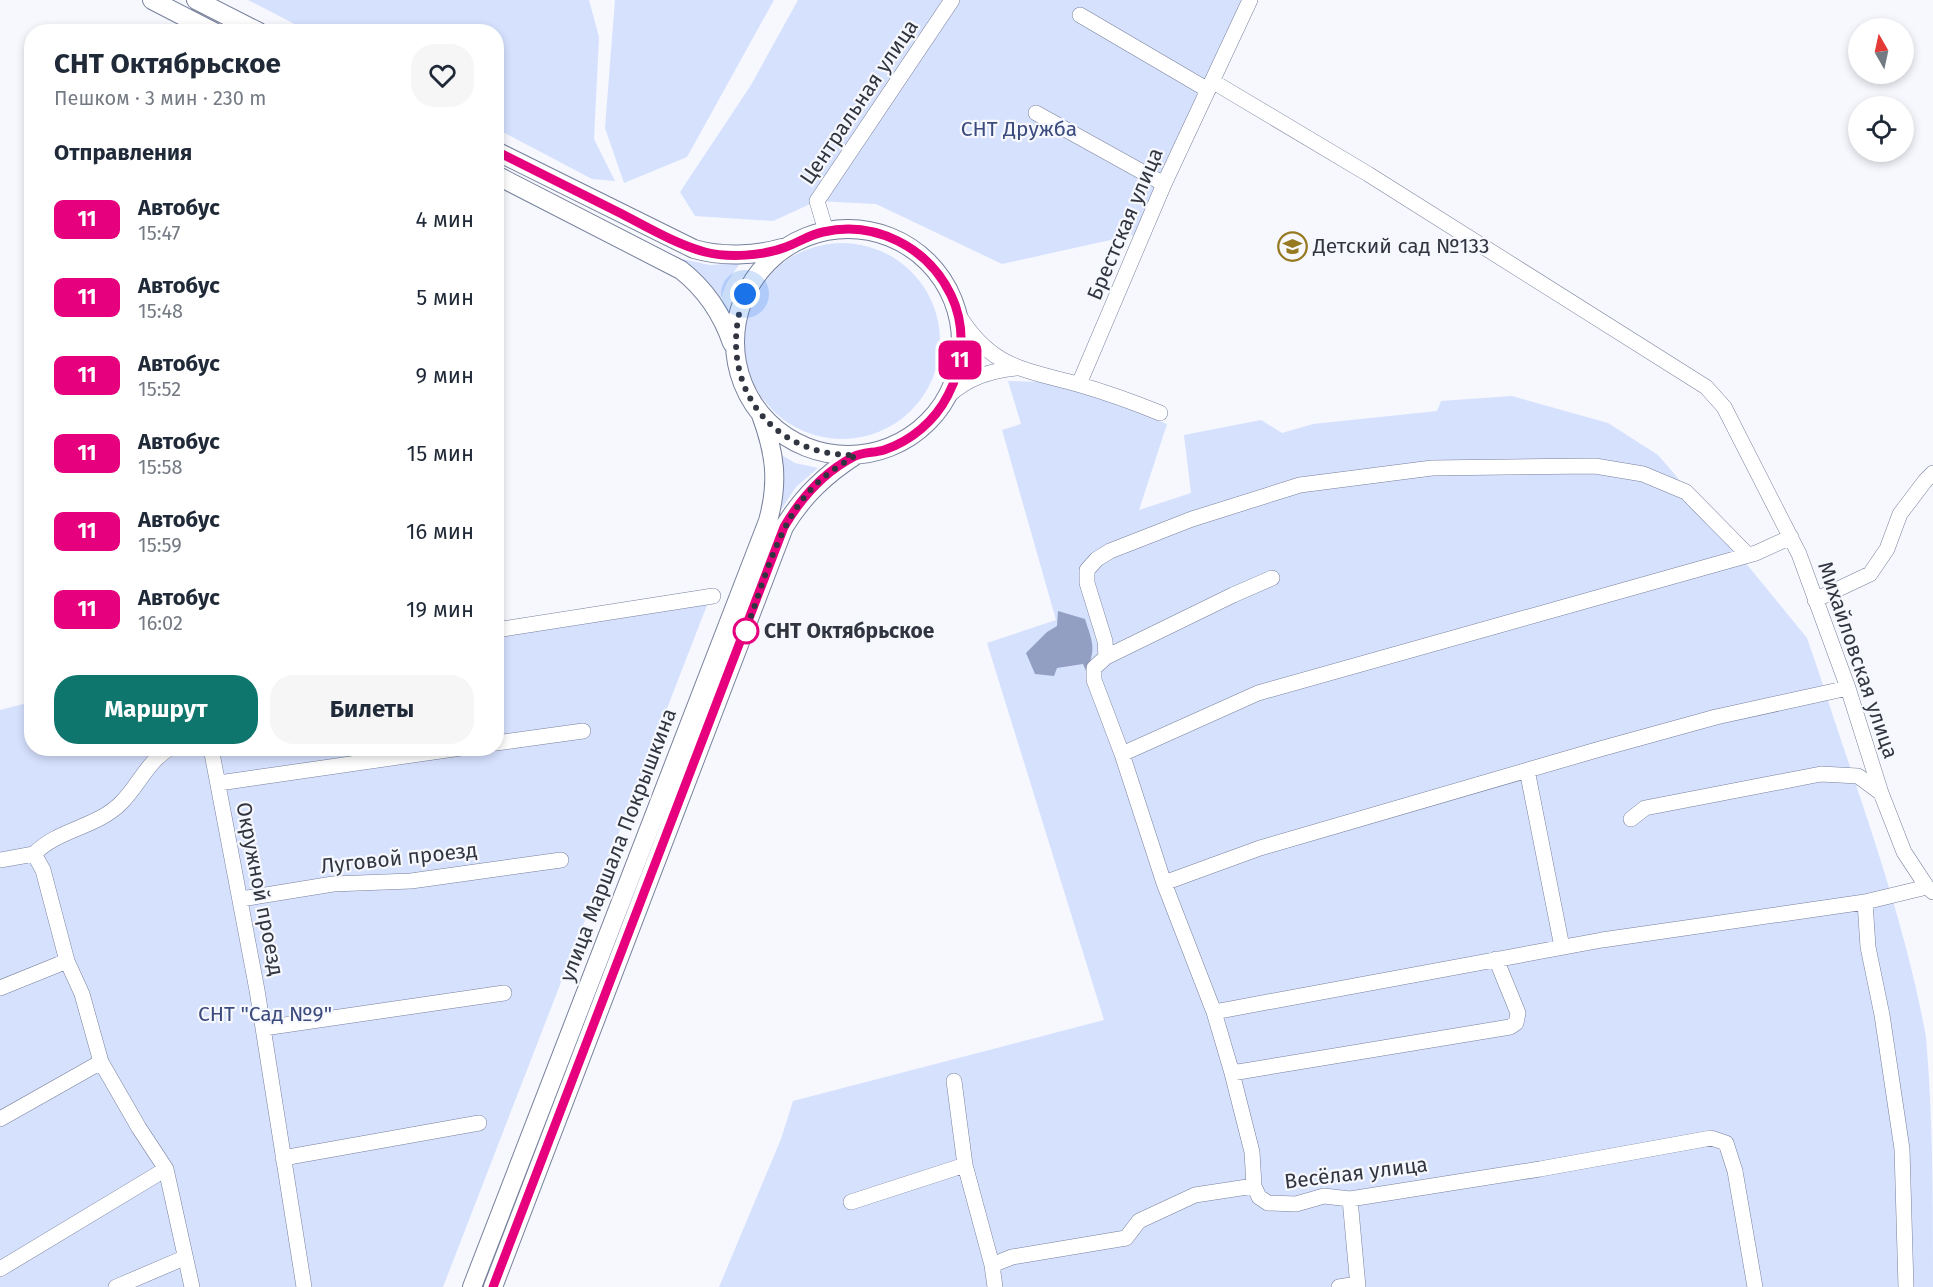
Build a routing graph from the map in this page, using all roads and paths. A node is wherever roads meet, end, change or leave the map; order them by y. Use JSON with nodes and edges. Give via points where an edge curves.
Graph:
{"nodes":[{"id":1,"x":152,"y":0,"type":"edge"},
{"id":2,"x":196,"y":0,"type":"edge"},
{"id":3,"x":952,"y":0,"type":"edge"},
{"id":4,"x":1250,"y":0,"type":"edge"},
{"id":5,"x":1080,"y":15,"type":"dead end"},
{"id":6,"x":198,"y":24,"type":"edge"},
{"id":7,"x":243,"y":24,"type":"edge"},
{"id":8,"x":1210,"y":86,"type":"junction"},
{"id":9,"x":1036,"y":113,"type":"dead end"},
{"id":10,"x":504,"y":155,"type":"edge"},
{"id":11,"x":504,"y":179,"type":"edge"},
{"id":12,"x":1164,"y":184,"type":"junction"},
{"id":13,"x":826,"y":231,"type":"junction"},
{"id":14,"x":787,"y":247,"type":"junction"},
{"id":15,"x":958,"y":314,"type":"junction"},
{"id":16,"x":735,"y":350,"type":"junction"},
{"id":17,"x":1016,"y":368,"type":"junction"},
{"id":18,"x":1079,"y":384,"type":"junction"},
{"id":19,"x":948,"y":396,"type":"junction"},
{"id":20,"x":1160,"y":413,"type":"dead end"},
{"id":21,"x":761,"y":415,"type":"junction"},
{"id":22,"x":856,"y":455,"type":"junction"},
{"id":23,"x":1933,"y":473,"type":"edge"},
{"id":24,"x":1791,"y":537,"type":"junction"},
{"id":25,"x":1748,"y":555,"type":"junction"},
{"id":26,"x":1272,"y":578,"type":"dead end"},
{"id":27,"x":713,"y":596,"type":"dead end"},
{"id":28,"x":1815,"y":600,"type":"junction"},
{"id":29,"x":504,"y":629,"type":"edge"},
{"id":30,"x":1106,"y":657,"type":"junction"},
{"id":31,"x":1848,"y":688,"type":"junction"},
{"id":32,"x":583,"y":731,"type":"dead end"},
{"id":33,"x":504,"y":742,"type":"edge"},
{"id":34,"x":1122,"y":754,"type":"junction"},
{"id":35,"x":156,"y":756,"type":"edge"},
{"id":36,"x":213,"y":756,"type":"edge"},
{"id":37,"x":405,"y":756,"type":"edge"},
{"id":38,"x":1527,"y":770,"type":"junction"},
{"id":39,"x":219,"y":783,"type":"junction"},
{"id":40,"x":1881,"y":793,"type":"junction"},
{"id":41,"x":1631,"y":819,"type":"dead end"},
{"id":42,"x":34,"y":854,"type":"junction"},
{"id":43,"x":0,"y":860,"type":"edge"},
{"id":44,"x":561,"y":860,"type":"dead end"},
{"id":45,"x":1164,"y":883,"type":"junction"},
{"id":46,"x":1930,"y":889,"type":"edge"},
{"id":47,"x":241,"y":899,"type":"junction"},
{"id":48,"x":1865,"y":902,"type":"junction"},
{"id":49,"x":1562,"y":947,"type":"junction"},
{"id":50,"x":1496,"y":959,"type":"junction"},
{"id":51,"x":67,"y":961,"type":"junction"},
{"id":52,"x":0,"y":988,"type":"edge"},
{"id":53,"x":504,"y":993,"type":"dead end"},
{"id":54,"x":1214,"y":1012,"type":"junction"},
{"id":55,"x":264,"y":1028,"type":"junction"},
{"id":56,"x":101,"y":1062,"type":"junction"},
{"id":57,"x":1233,"y":1073,"type":"junction"},
{"id":58,"x":954,"y":1081,"type":"dead end"},
{"id":59,"x":0,"y":1119,"type":"edge"},
{"id":60,"x":479,"y":1123,"type":"dead end"},
{"id":61,"x":283,"y":1158,"type":"junction"},
{"id":62,"x":965,"y":1165,"type":"junction"},
{"id":63,"x":166,"y":1168,"type":"junction"},
{"id":64,"x":1254,"y":1186,"type":"junction"},
{"id":65,"x":1350,"y":1199,"type":"junction"},
{"id":66,"x":850,"y":1202,"type":"dead end"},
{"id":67,"x":184,"y":1258,"type":"junction"},
{"id":68,"x":992,"y":1264,"type":"junction"},
{"id":69,"x":0,"y":1269,"type":"edge"},
{"id":70,"x":1357,"y":1286,"type":"edge"},
{"id":71,"x":116,"y":1287,"type":"edge"},
{"id":72,"x":192,"y":1287,"type":"edge"},
{"id":73,"x":304,"y":1287,"type":"edge"},
{"id":74,"x":472,"y":1287,"type":"edge"},
{"id":75,"x":493,"y":1287,"type":"edge"},
{"id":76,"x":995,"y":1287,"type":"edge"},
{"id":77,"x":1339,"y":1287,"type":"edge"},
{"id":78,"x":1755,"y":1287,"type":"edge"},
{"id":79,"x":1906,"y":1287,"type":"edge"}],
"edges":[{"from":1,"to":6,"type":"main road"},
{"from":2,"to":7,"type":"main road"},
{"from":3,"to":13,"type":"street","name":"Центральная улица","via":[[817,201]]},
{"from":4,"to":8,"type":"street","name":"Брестская улица"},
{"from":5,"to":8,"type":"street","name":"Михайловская улица"},
{"from":8,"to":12,"type":"street","name":"Брестская улица"},
{"from":8,"to":24,"type":"street","name":"Михайловская улица","via":[[1368,174],[1706,387],[1724,407]]},
{"from":9,"to":12,"type":"street"},
{"from":10,"to":14,"type":"main road","via":[[694,249],[721,254]]},
{"from":11,"to":16,"type":"main road","via":[[681,270],[711,300]]},
{"from":12,"to":18,"type":"street","name":"Брестская улица"},
{"from":13,"to":14,"type":"main road"},
{"from":13,"to":15,"type":"main road","via":[[869,231],[909,246],[940,275]]},
{"from":14,"to":16,"type":"main road","via":[[760,270],[745,294],[736,321]]},
{"from":15,"to":17,"type":"street","via":[[978,343]]},
{"from":15,"to":19,"type":"main road","via":[[961,356]]},
{"from":16,"to":21,"type":"main road","via":[[740,378]]},
{"from":17,"to":18,"type":"street"},
{"from":17,"to":19,"type":"street","via":[[974,378]]},
{"from":18,"to":20,"type":"street"},
{"from":19,"to":22,"type":"main road","via":[[931,420],[909,438],[884,450]]},
{"from":21,"to":22,"type":"main road","via":[[782,434],[807,448],[834,455]]},
{"from":21,"to":74,"type":"main road","name":"улица Маршала Покрышкина","via":[[776,479],[768,521]]},
{"from":22,"to":75,"type":"main road","name":"улица Маршала Покрышкина","via":[[808,492],[784,527]]},
{"from":23,"to":28,"type":"street","via":[[1900,514],[1887,549],[1870,574]]},
{"from":24,"to":25,"type":"street"},
{"from":24,"to":28,"type":"street","name":"Михайловская улица"},
{"from":25,"to":30,"type":"street","via":[[1686,492],[1643,474],[1595,466],[1432,468],[1300,485],[1192,519],[1096,559],[1087,570],[1087,583],[1105,641]]},
{"from":25,"to":34,"type":"street","via":[[1258,693]]},
{"from":26,"to":30,"type":"street"},
{"from":27,"to":29,"type":"street"},
{"from":28,"to":31,"type":"street","name":"Михайловская улица"},
{"from":30,"to":34,"type":"street","via":[[1094,668],[1095,680]]},
{"from":31,"to":38,"type":"street","via":[[1716,717]]},
{"from":31,"to":40,"type":"street","name":"Михайловская улица"},
{"from":32,"to":33,"type":"street"},
{"from":34,"to":45,"type":"street"},
{"from":35,"to":42,"type":"street","via":[[121,803],[97,820],[46,842]]},
{"from":36,"to":39,"type":"street","name":"Окружной проезд"},
{"from":37,"to":39,"type":"street"},
{"from":38,"to":45,"type":"street","via":[[1260,848]]},
{"from":38,"to":49,"type":"street"},
{"from":39,"to":47,"type":"street","name":"Окружной проезд"},
{"from":40,"to":41,"type":"street","via":[[1858,776],[1821,774],[1645,808]]},
{"from":40,"to":46,"type":"street","name":"Михайловская улица","via":[[1904,852]]},
{"from":42,"to":43,"type":"street"},
{"from":42,"to":51,"type":"street","via":[[44,870]]},
{"from":44,"to":47,"type":"street","name":"Луговой проезд","via":[[411,881],[333,884]]},
{"from":45,"to":54,"type":"street"},
{"from":46,"to":48,"type":"street"},
{"from":47,"to":55,"type":"street","name":"Окружной проезд"},
{"from":48,"to":49,"type":"street"},
{"from":48,"to":79,"type":"street","via":[[1868,947],[1902,1149]]},
{"from":49,"to":50,"type":"street"},
{"from":50,"to":54,"type":"street"},
{"from":50,"to":57,"type":"street","via":[[1518,1013],[1516,1023],[1510,1027]]},
{"from":51,"to":52,"type":"street"},
{"from":51,"to":56,"type":"street","via":[[82,994]]},
{"from":53,"to":55,"type":"street"},
{"from":54,"to":57,"type":"street"},
{"from":55,"to":61,"type":"street","name":"Окружной проезд"},
{"from":56,"to":59,"type":"street"},
{"from":56,"to":63,"type":"street"},
{"from":57,"to":64,"type":"street","via":[[1252,1152]]},
{"from":58,"to":62,"type":"street"},
{"from":60,"to":61,"type":"street"},
{"from":61,"to":73,"type":"street","name":"Окружной проезд"},
{"from":62,"to":66,"type":"street"},
{"from":62,"to":68,"type":"street"},
{"from":63,"to":67,"type":"street"},
{"from":63,"to":69,"type":"street"},
{"from":64,"to":65,"type":"street","name":"Весёлая улица","via":[[1259,1197],[1268,1203],[1296,1204],[1324,1196]]},
{"from":64,"to":68,"type":"street","name":"Весёлая улица","via":[[1195,1195],[1139,1221],[1126,1238],[1012,1257]]},
{"from":65,"to":70,"type":"street"},
{"from":65,"to":78,"type":"street","name":"Весёлая улица","via":[[1711,1138],[1726,1143],[1735,1171]]},
{"from":67,"to":71,"type":"street"},
{"from":67,"to":72,"type":"street"},
{"from":68,"to":76,"type":"street"},
{"from":70,"to":77,"type":"street"}]}
